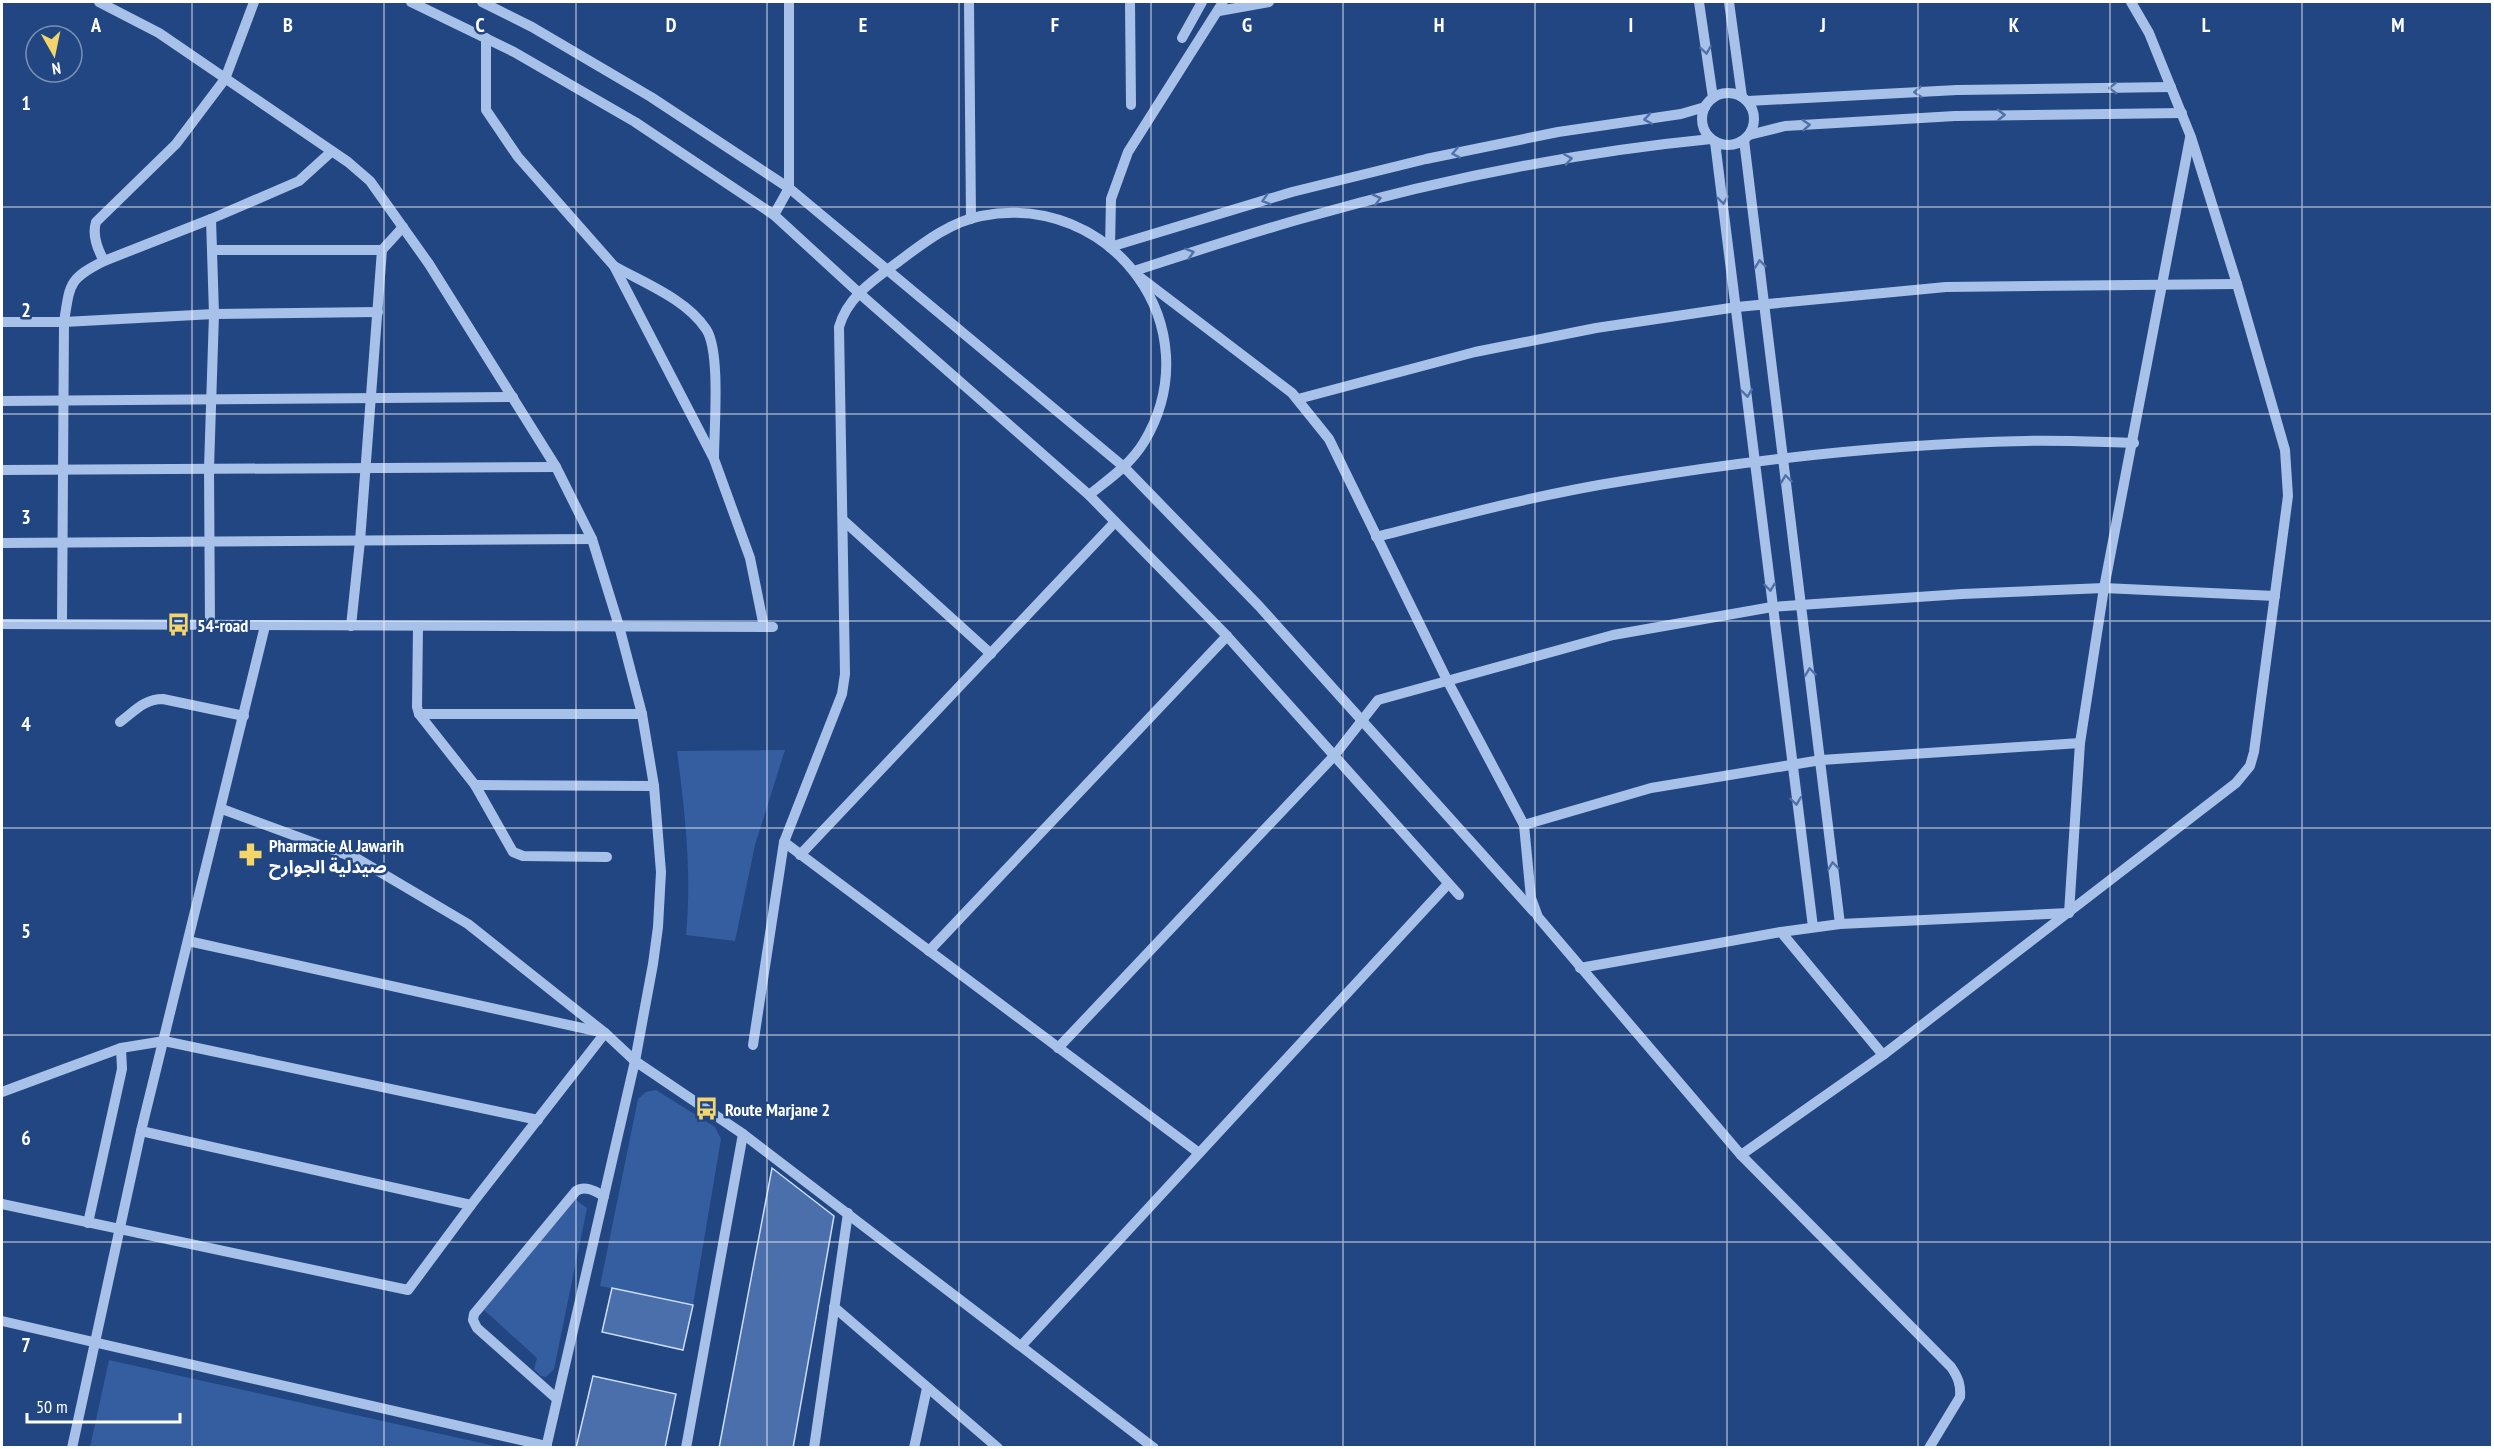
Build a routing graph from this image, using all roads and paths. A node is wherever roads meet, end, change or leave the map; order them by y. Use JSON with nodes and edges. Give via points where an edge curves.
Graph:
{"nodes":[{"id":1,"x":99,"y":2,"type":"edge"},
{"id":2,"x":254,"y":2,"type":"edge"},
{"id":3,"x":411,"y":2,"type":"edge"},
{"id":4,"x":482,"y":2,"type":"edge"},
{"id":5,"x":789,"y":2,"type":"edge"},
{"id":6,"x":969,"y":2,"type":"edge"},
{"id":7,"x":1130,"y":2,"type":"edge"},
{"id":8,"x":1202,"y":2,"type":"edge"},
{"id":9,"x":1269,"y":2,"type":"edge"},
{"id":10,"x":1699,"y":2,"type":"edge"},
{"id":11,"x":1729,"y":2,"type":"edge"},
{"id":12,"x":2131,"y":2,"type":"edge"},
{"id":13,"x":1221,"y":6,"type":"edge"},
{"id":14,"x":486,"y":38,"type":"junction"},
{"id":15,"x":1182,"y":38,"type":"dead end"},
{"id":16,"x":225,"y":79,"type":"junction"},
{"id":17,"x":2171,"y":87,"type":"junction"},
{"id":18,"x":1713,"y":98,"type":"junction"},
{"id":19,"x":1745,"y":99,"type":"junction"},
{"id":20,"x":1131,"y":105,"type":"dead end"},
{"id":21,"x":1705,"y":107,"type":"junction"},
{"id":22,"x":2182,"y":113,"type":"junction"},
{"id":23,"x":2191,"y":137,"type":"junction"},
{"id":24,"x":1747,"y":138,"type":"junction"},
{"id":25,"x":1713,"y":140,"type":"junction"},
{"id":26,"x":332,"y":152,"type":"junction"},
{"id":27,"x":789,"y":188,"type":"junction"},
{"id":28,"x":774,"y":215,"type":"junction"},
{"id":29,"x":211,"y":219,"type":"junction"},
{"id":30,"x":971,"y":219,"type":"junction"},
{"id":31,"x":403,"y":227,"type":"junction"},
{"id":32,"x":1110,"y":247,"type":"junction"},
{"id":33,"x":213,"y":250,"type":"junction"},
{"id":34,"x":382,"y":250,"type":"junction"},
{"id":35,"x":104,"y":261,"type":"junction"},
{"id":36,"x":614,"y":266,"type":"junction"},
{"id":37,"x":888,"y":270,"type":"junction"},
{"id":38,"x":1135,"y":273,"type":"junction"},
{"id":39,"x":2237,"y":284,"type":"junction"},
{"id":40,"x":2162,"y":286,"type":"junction"},
{"id":41,"x":859,"y":293,"type":"junction"},
{"id":42,"x":1766,"y":304,"type":"junction"},
{"id":43,"x":1737,"y":307,"type":"junction"},
{"id":44,"x":378,"y":312,"type":"junction"},
{"id":45,"x":214,"y":314,"type":"junction"},
{"id":46,"x":2,"y":322,"type":"edge"},
{"id":47,"x":64,"y":322,"type":"junction"},
{"id":48,"x":513,"y":397,"type":"junction"},
{"id":49,"x":371,"y":398,"type":"junction"},
{"id":50,"x":210,"y":399,"type":"junction"},
{"id":51,"x":1298,"y":399,"type":"junction"},
{"id":52,"x":2,"y":400,"type":"edge"},
{"id":53,"x":64,"y":400,"type":"junction"},
{"id":54,"x":2133,"y":443,"type":"junction"},
{"id":55,"x":1783,"y":458,"type":"junction"},
{"id":56,"x":714,"y":459,"type":"junction"},
{"id":57,"x":1756,"y":461,"type":"junction"},
{"id":58,"x":556,"y":467,"type":"junction"},
{"id":59,"x":1124,"y":467,"type":"junction"},
{"id":60,"x":209,"y":468,"type":"junction"},
{"id":61,"x":364,"y":468,"type":"junction"},
{"id":62,"x":63,"y":469,"type":"junction"},
{"id":63,"x":2,"y":470,"type":"edge"},
{"id":64,"x":1089,"y":495,"type":"junction"},
{"id":65,"x":843,"y":520,"type":"junction"},
{"id":66,"x":1115,"y":522,"type":"junction"},
{"id":67,"x":1376,"y":537,"type":"junction"},
{"id":68,"x":592,"y":539,"type":"junction"},
{"id":69,"x":360,"y":541,"type":"junction"},
{"id":70,"x":208,"y":542,"type":"junction"},
{"id":71,"x":2,"y":543,"type":"edge"},
{"id":72,"x":63,"y":543,"type":"junction"},
{"id":73,"x":2104,"y":588,"type":"junction"},
{"id":74,"x":2275,"y":596,"type":"junction"},
{"id":75,"x":1802,"y":604,"type":"junction"},
{"id":76,"x":1772,"y":607,"type":"junction"},
{"id":77,"x":2,"y":624,"type":"edge"},
{"id":78,"x":62,"y":624,"type":"junction"},
{"id":79,"x":210,"y":625,"type":"junction"},
{"id":80,"x":265,"y":626,"type":"junction"},
{"id":81,"x":351,"y":626,"type":"junction"},
{"id":82,"x":418,"y":626,"type":"junction"},
{"id":83,"x":619,"y":626,"type":"junction"},
{"id":84,"x":1227,"y":636,"type":"junction"},
{"id":85,"x":991,"y":654,"type":"junction"},
{"id":86,"x":1447,"y":680,"type":"junction"},
{"id":87,"x":419,"y":714,"type":"junction"},
{"id":88,"x":642,"y":714,"type":"junction"},
{"id":89,"x":244,"y":716,"type":"junction"},
{"id":90,"x":1362,"y":719,"type":"junction"},
{"id":91,"x":120,"y":722,"type":"dead end"},
{"id":92,"x":2080,"y":743,"type":"junction"},
{"id":93,"x":1334,"y":756,"type":"junction"},
{"id":94,"x":1821,"y":760,"type":"junction"},
{"id":95,"x":1791,"y":765,"type":"junction"},
{"id":96,"x":475,"y":785,"type":"junction"},
{"id":97,"x":654,"y":786,"type":"junction"},
{"id":98,"x":222,"y":809,"type":"junction"},
{"id":99,"x":1524,"y":825,"type":"junction"},
{"id":100,"x":784,"y":842,"type":"junction"},
{"id":101,"x":800,"y":855,"type":"junction"},
{"id":102,"x":607,"y":857,"type":"dead end"},
{"id":103,"x":1448,"y":884,"type":"junction"},
{"id":104,"x":1459,"y":895,"type":"dead end"},
{"id":105,"x":2069,"y":913,"type":"junction"},
{"id":106,"x":1538,"y":916,"type":"junction"},
{"id":107,"x":1840,"y":924,"type":"junction"},
{"id":108,"x":1813,"y":927,"type":"junction"},
{"id":109,"x":1781,"y":932,"type":"junction"},
{"id":110,"x":188,"y":941,"type":"junction"},
{"id":111,"x":929,"y":951,"type":"junction"},
{"id":112,"x":1580,"y":968,"type":"junction"},
{"id":113,"x":606,"y":1033,"type":"junction"},
{"id":114,"x":164,"y":1041,"type":"junction"},
{"id":115,"x":753,"y":1045,"type":"dead end"},
{"id":116,"x":121,"y":1048,"type":"junction"},
{"id":117,"x":1058,"y":1048,"type":"junction"},
{"id":118,"x":1882,"y":1055,"type":"junction"},
{"id":119,"x":635,"y":1061,"type":"junction"},
{"id":120,"x":2,"y":1092,"type":"edge"},
{"id":121,"x":538,"y":1120,"type":"junction"},
{"id":122,"x":141,"y":1131,"type":"junction"},
{"id":123,"x":743,"y":1134,"type":"junction"},
{"id":124,"x":1199,"y":1154,"type":"junction"},
{"id":125,"x":1741,"y":1155,"type":"junction"},
{"id":126,"x":604,"y":1196,"type":"junction"},
{"id":127,"x":2,"y":1204,"type":"edge"},
{"id":128,"x":471,"y":1205,"type":"junction"},
{"id":129,"x":848,"y":1214,"type":"junction"},
{"id":130,"x":88,"y":1223,"type":"junction"},
{"id":131,"x":120,"y":1229,"type":"junction"},
{"id":132,"x":834,"y":1307,"type":"junction"},
{"id":133,"x":2,"y":1321,"type":"edge"},
{"id":134,"x":94,"y":1342,"type":"junction"},
{"id":135,"x":1022,"y":1346,"type":"junction"},
{"id":136,"x":927,"y":1388,"type":"junction"},
{"id":137,"x":557,"y":1399,"type":"junction"},
{"id":138,"x":547,"y":1447,"type":"edge"},
{"id":139,"x":72,"y":1448,"type":"edge"},
{"id":140,"x":686,"y":1448,"type":"edge"},
{"id":141,"x":814,"y":1448,"type":"edge"},
{"id":142,"x":914,"y":1448,"type":"edge"},
{"id":143,"x":998,"y":1448,"type":"edge"},
{"id":144,"x":1154,"y":1448,"type":"edge"},
{"id":145,"x":1929,"y":1448,"type":"edge"}],
"edges":[{"from":1,"to":16,"type":"street","via":[[159,33]]},
{"from":2,"to":16,"type":"street"},
{"from":3,"to":14,"type":"street"},
{"from":4,"to":27,"type":"street","via":[[651,97]]},
{"from":5,"to":27,"type":"street"},
{"from":6,"to":30,"type":"street"},
{"from":7,"to":20,"type":"street"},
{"from":8,"to":15,"type":"street"},
{"from":9,"to":13,"type":"street"},
{"from":10,"to":18,"type":"street","one_way":true},
{"from":11,"to":19,"type":"street"},
{"from":12,"to":17,"type":"street"},
{"from":13,"to":32,"type":"street","via":[[1128,152],[1111,199]]},
{"from":14,"to":28,"type":"street","via":[[635,122]]},
{"from":14,"to":36,"type":"street","via":[[486,110],[518,157]]},
{"from":16,"to":26,"type":"street"},
{"from":16,"to":35,"type":"street","via":[[177,144],[96,222],[93,231]]},
{"from":17,"to":19,"type":"street","one_way":true,"via":[[1957,90]]},
{"from":17,"to":22,"type":"street"},
{"from":18,"to":19,"type":"street","via":[[1727,93]]},
{"from":18,"to":21,"type":"street"},
{"from":19,"to":24,"type":"street","via":[[1755,122]]},
{"from":21,"to":25,"type":"street","via":[[1702,124]]},
{"from":21,"to":32,"type":"street","one_way":true,"via":[[1426,159],[1292,192]]},
{"from":22,"to":23,"type":"street"},
{"from":24,"to":22,"type":"street","one_way":true,"via":[[1785,126],[1955,116]]},
{"from":23,"to":39,"type":"street"},
{"from":23,"to":40,"type":"street"},
{"from":24,"to":25,"type":"street","via":[[1730,145]]},
{"from":42,"to":24,"type":"street","one_way":true},
{"from":38,"to":25,"type":"street","one_way":true,"via":[[1304,218],[1434,185],[1557,161]]},
{"from":25,"to":43,"type":"street","one_way":true},
{"from":26,"to":29,"type":"street","via":[[300,181]]},
{"from":26,"to":31,"type":"street","via":[[370,181]]},
{"from":27,"to":28,"type":"street"},
{"from":27,"to":37,"type":"street"},
{"from":28,"to":41,"type":"street"},
{"from":29,"to":33,"type":"street"},
{"from":29,"to":35,"type":"street"},
{"from":30,"to":32,"type":"street","via":[[1002,213],[1053,218],[1078,226]]},
{"from":30,"to":37,"type":"street","via":[[930,238]]},
{"from":31,"to":34,"type":"street"},
{"from":31,"to":48,"type":"street"},
{"from":32,"to":38,"type":"street"},
{"from":33,"to":34,"type":"street"},
{"from":33,"to":45,"type":"street"},
{"from":34,"to":44,"type":"street"},
{"from":35,"to":47,"type":"street","via":[[82,272],[71,284]]},
{"from":36,"to":56,"type":"street"},
{"from":36,"to":56,"type":"street","via":[[674,300],[707,330],[714,353]]},
{"from":37,"to":41,"type":"street"},
{"from":37,"to":59,"type":"street"},
{"from":38,"to":51,"type":"street"},
{"from":38,"to":59,"type":"street","via":[[1160,321],[1166,371],[1155,421]]},
{"from":39,"to":40,"type":"street"},
{"from":39,"to":74,"type":"street","via":[[2288,469]]},
{"from":40,"to":42,"type":"street","via":[[1946,287]]},
{"from":40,"to":54,"type":"street"},
{"from":41,"to":64,"type":"street"},
{"from":41,"to":65,"type":"street","via":[[843,312],[839,327]]},
{"from":42,"to":43,"type":"street"},
{"from":42,"to":55,"type":"street"},
{"from":43,"to":51,"type":"street","via":[[1596,328],[1475,352]]},
{"from":43,"to":57,"type":"street","one_way":true},
{"from":44,"to":45,"type":"street"},
{"from":44,"to":49,"type":"street"},
{"from":45,"to":47,"type":"street"},
{"from":45,"to":50,"type":"street"},
{"from":46,"to":47,"type":"street"},
{"from":47,"to":53,"type":"street"},
{"from":48,"to":49,"type":"street"},
{"from":48,"to":58,"type":"street"},
{"from":49,"to":50,"type":"street"},
{"from":49,"to":61,"type":"street"},
{"from":50,"to":53,"type":"street"},
{"from":50,"to":60,"type":"street"},
{"from":51,"to":67,"type":"street","via":[[1329,439]]},
{"from":52,"to":53,"type":"street"},
{"from":53,"to":62,"type":"street"},
{"from":54,"to":55,"type":"street","via":[[2025,441],[1863,449]]},
{"from":54,"to":73,"type":"street"},
{"from":55,"to":57,"type":"street"},
{"from":75,"to":55,"type":"street","one_way":true},
{"from":56,"to":83,"type":"street","via":[[750,558],[768,627]]},
{"from":57,"to":67,"type":"street","via":[[1534,498]]},
{"from":57,"to":76,"type":"street","one_way":true},
{"from":58,"to":61,"type":"street"},
{"from":58,"to":68,"type":"street"},
{"from":59,"to":64,"type":"street"},
{"from":59,"to":90,"type":"street"},
{"from":60,"to":61,"type":"street"},
{"from":60,"to":62,"type":"street"},
{"from":60,"to":70,"type":"street"},
{"from":61,"to":69,"type":"street"},
{"from":62,"to":63,"type":"street"},
{"from":62,"to":72,"type":"street"},
{"from":64,"to":66,"type":"street"},
{"from":65,"to":85,"type":"street"},
{"from":65,"to":100,"type":"street","via":[[842,694]]},
{"from":66,"to":84,"type":"street"},
{"from":66,"to":85,"type":"street"},
{"from":67,"to":86,"type":"street"},
{"from":68,"to":69,"type":"street"},
{"from":68,"to":83,"type":"street"},
{"from":69,"to":70,"type":"street"},
{"from":69,"to":81,"type":"street"},
{"from":70,"to":72,"type":"street"},
{"from":70,"to":79,"type":"street"},
{"from":71,"to":72,"type":"street"},
{"from":72,"to":78,"type":"street"},
{"from":73,"to":74,"type":"street"},
{"from":73,"to":75,"type":"street"},
{"from":73,"to":92,"type":"street"},
{"from":74,"to":105,"type":"street","via":[[2259,729],[2244,775]]},
{"from":75,"to":76,"type":"street"},
{"from":94,"to":75,"type":"street","one_way":true},
{"from":76,"to":86,"type":"street","via":[[1613,635]]},
{"from":76,"to":95,"type":"street"},
{"from":77,"to":78,"type":"street"},
{"from":78,"to":79,"type":"street"},
{"from":79,"to":80,"type":"street"},
{"from":80,"to":81,"type":"street"},
{"from":80,"to":89,"type":"street"},
{"from":81,"to":82,"type":"street"},
{"from":82,"to":83,"type":"street"},
{"from":82,"to":87,"type":"street"},
{"from":83,"to":88,"type":"street"},
{"from":84,"to":93,"type":"street"},
{"from":84,"to":111,"type":"street"},
{"from":85,"to":101,"type":"street"},
{"from":86,"to":90,"type":"street","via":[[1378,700]]},
{"from":86,"to":99,"type":"street"},
{"from":87,"to":88,"type":"street"},
{"from":87,"to":96,"type":"street"},
{"from":88,"to":97,"type":"street"},
{"from":89,"to":91,"type":"street","via":[[154,699],[144,702]]},
{"from":89,"to":98,"type":"street"},
{"from":90,"to":93,"type":"street"},
{"from":90,"to":106,"type":"street"},
{"from":92,"to":94,"type":"street"},
{"from":92,"to":105,"type":"street"},
{"from":93,"to":103,"type":"street"},
{"from":93,"to":117,"type":"street"},
{"from":94,"to":95,"type":"street"},
{"from":107,"to":94,"type":"street","one_way":true},
{"from":95,"to":99,"type":"street","via":[[1651,788]]},
{"from":95,"to":108,"type":"street","one_way":true},
{"from":96,"to":97,"type":"street"},
{"from":96,"to":102,"type":"street","via":[[513,852],[522,856]]},
{"from":97,"to":119,"type":"street","via":[[661,872],[658,927]]},
{"from":98,"to":110,"type":"street"},
{"from":98,"to":113,"type":"street","via":[[358,859],[468,924]]},
{"from":99,"to":106,"type":"street","via":[[1531,898]]},
{"from":100,"to":101,"type":"street"},
{"from":100,"to":115,"type":"street"},
{"from":101,"to":111,"type":"street"},
{"from":103,"to":104,"type":"street"},
{"from":103,"to":124,"type":"street"},
{"from":105,"to":107,"type":"street"},
{"from":105,"to":118,"type":"street"},
{"from":106,"to":112,"type":"street"},
{"from":107,"to":108,"type":"street"},
{"from":108,"to":109,"type":"street"},
{"from":109,"to":112,"type":"street"},
{"from":109,"to":118,"type":"street"},
{"from":110,"to":113,"type":"street"},
{"from":110,"to":114,"type":"street"},
{"from":111,"to":117,"type":"street"},
{"from":112,"to":125,"type":"street"},
{"from":113,"to":119,"type":"street"},
{"from":113,"to":121,"type":"street"},
{"from":114,"to":116,"type":"street"},
{"from":114,"to":121,"type":"street"},
{"from":114,"to":122,"type":"street"},
{"from":116,"to":120,"type":"street"},
{"from":116,"to":130,"type":"street","via":[[122,1069]]},
{"from":117,"to":124,"type":"street"},
{"from":118,"to":125,"type":"street"},
{"from":119,"to":123,"type":"street"},
{"from":119,"to":126,"type":"street"},
{"from":121,"to":128,"type":"street"},
{"from":122,"to":128,"type":"street"},
{"from":122,"to":131,"type":"street"},
{"from":123,"to":129,"type":"street"},
{"from":123,"to":140,"type":"street"},
{"from":124,"to":135,"type":"street"},
{"from":125,"to":145,"type":"street","via":[[1958,1377],[1960,1397]]},
{"from":126,"to":137,"type":"street"},
{"from":126,"to":137,"type":"street","via":[[589,1189],[576,1191],[474,1314],[477,1328]]},
{"from":127,"to":130,"type":"street"},
{"from":128,"to":131,"type":"street","via":[[408,1290]]},
{"from":129,"to":132,"type":"street"},
{"from":129,"to":135,"type":"street"},
{"from":130,"to":131,"type":"street"},
{"from":131,"to":134,"type":"street"},
{"from":132,"to":136,"type":"street"},
{"from":132,"to":141,"type":"street"},
{"from":133,"to":134,"type":"street"},
{"from":134,"to":138,"type":"street"},
{"from":134,"to":139,"type":"street"},
{"from":135,"to":144,"type":"street"},
{"from":136,"to":142,"type":"street"},
{"from":136,"to":143,"type":"street"},
{"from":137,"to":138,"type":"street"}]}
